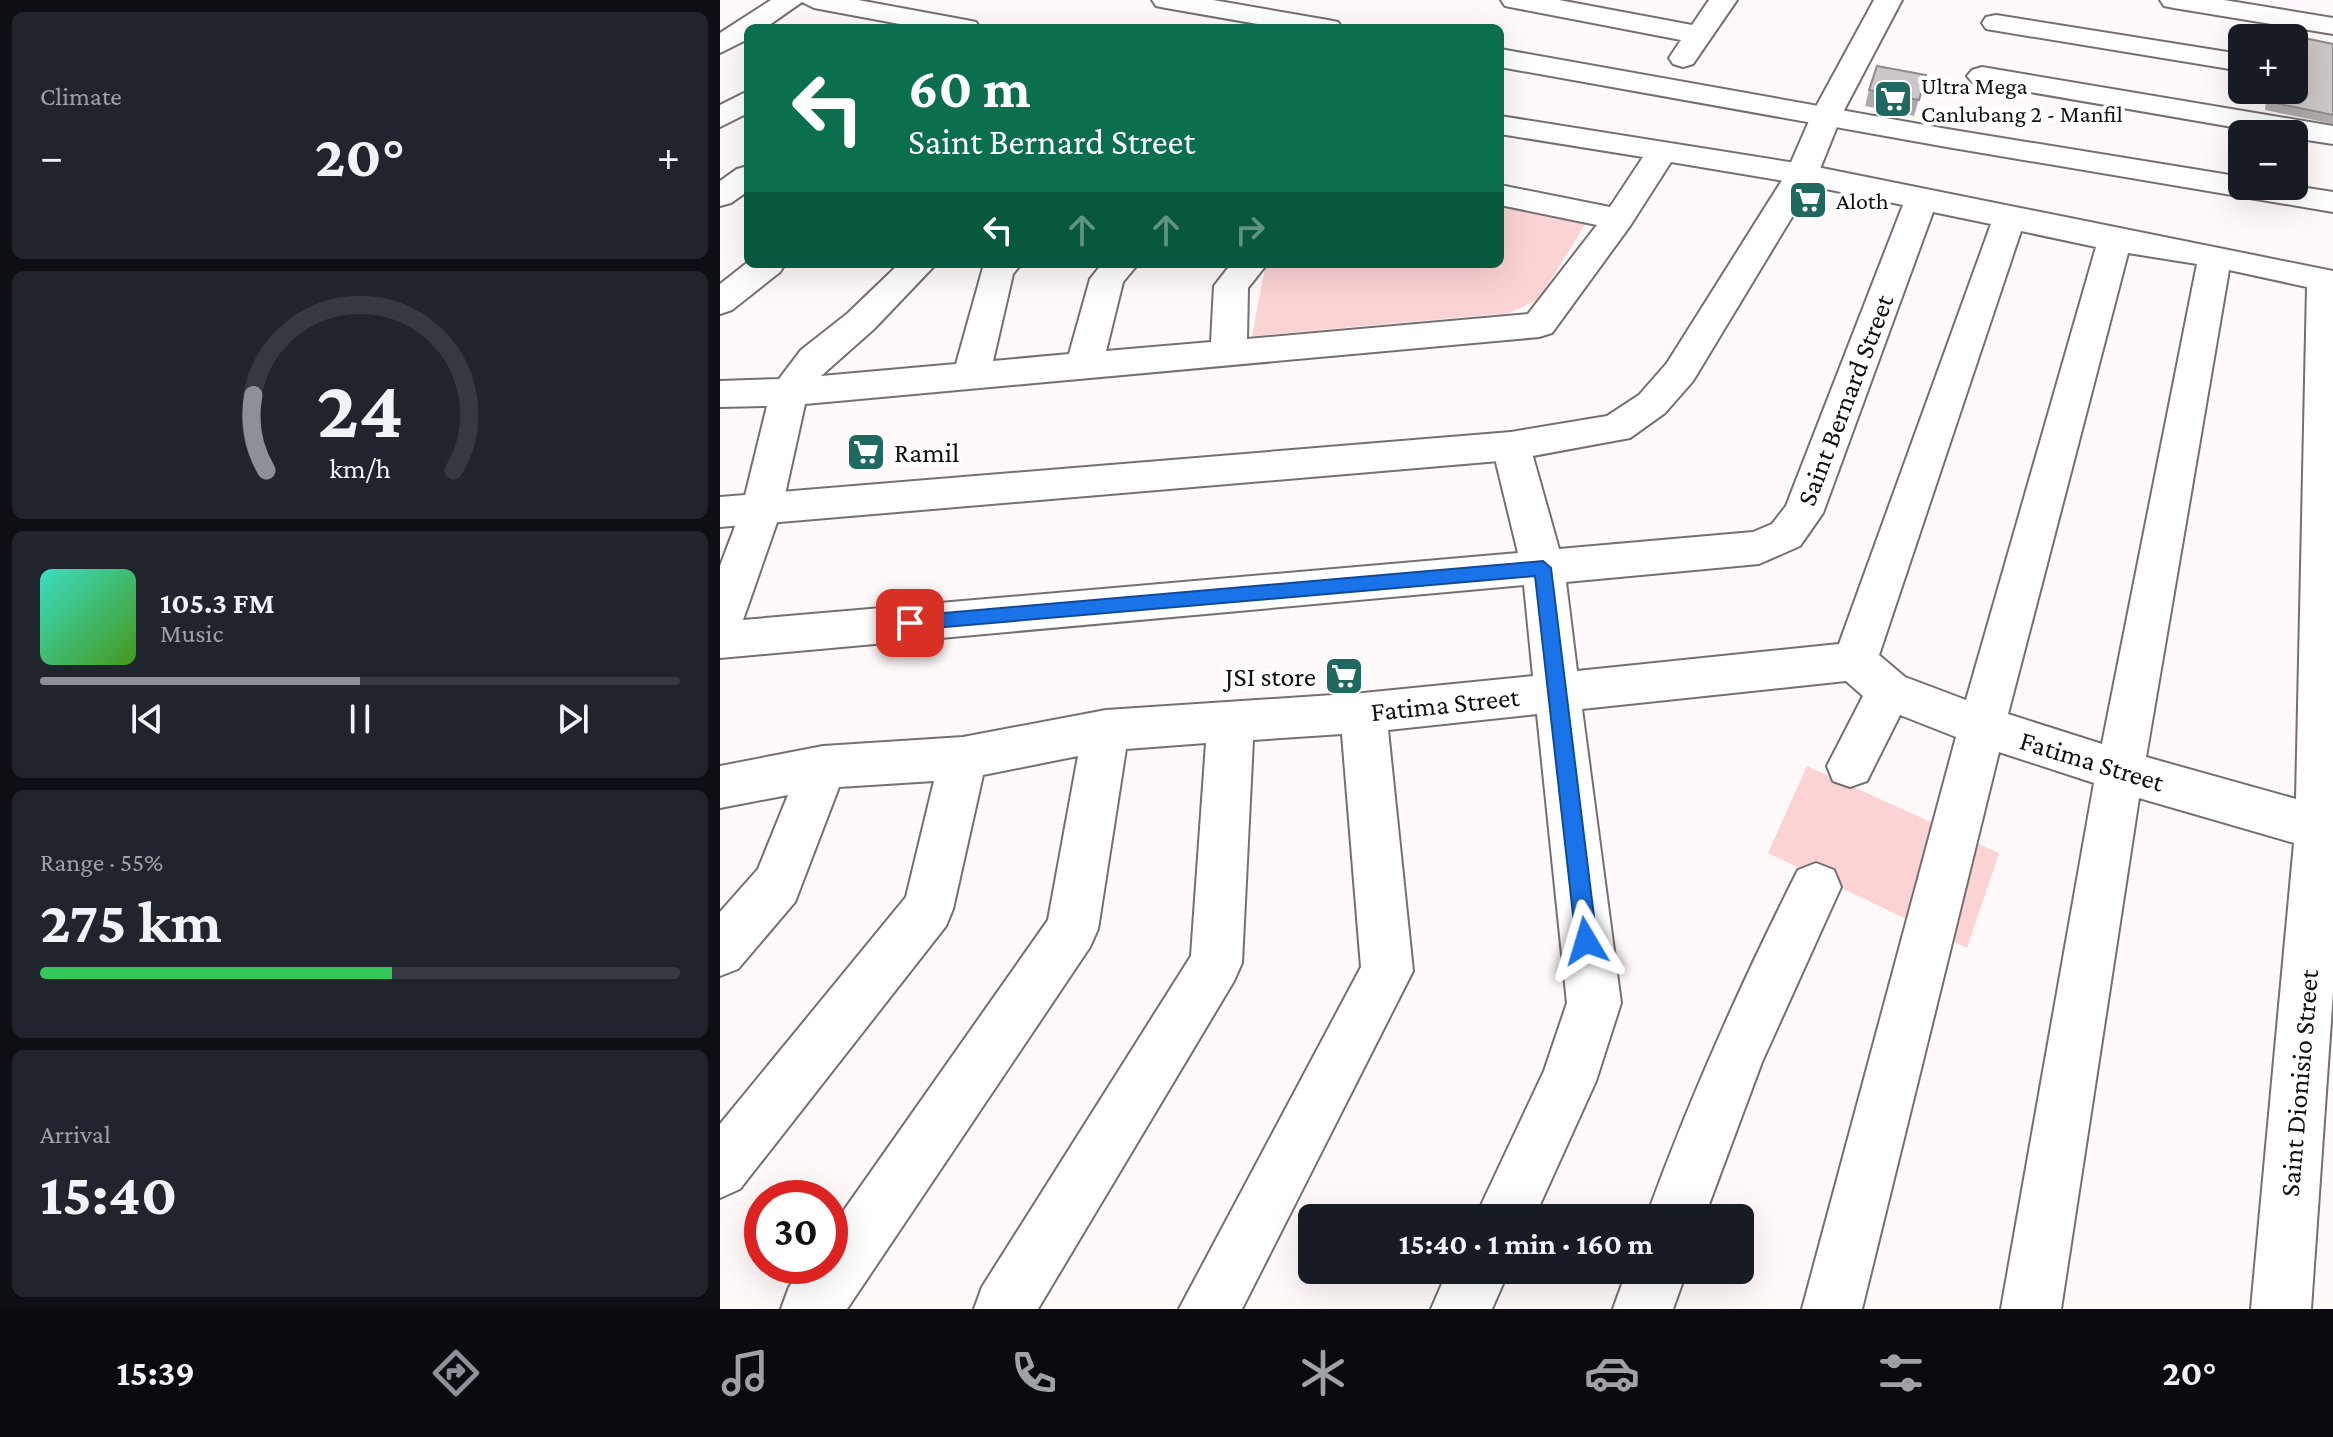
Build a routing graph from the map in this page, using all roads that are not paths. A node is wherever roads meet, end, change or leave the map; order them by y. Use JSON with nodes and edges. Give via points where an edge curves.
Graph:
{"nodes":[{"id":1,"x":790,"y":0,"type":"edge"},
{"id":2,"x":814,"y":0,"type":"edge"},
{"id":3,"x":1166,"y":0,"type":"edge"},
{"id":4,"x":1520,"y":0,"type":"edge"},
{"id":5,"x":1723,"y":0,"type":"edge"},
{"id":6,"x":1888,"y":0,"type":"edge"},
{"id":7,"x":2174,"y":0,"type":"edge"},
{"id":8,"x":1615,"y":8,"type":"edge"},
{"id":9,"x":2244,"y":10,"type":"junction"},
{"id":10,"x":2001,"y":11,"type":"edge"},
{"id":11,"x":879,"y":12,"type":"junction"},
{"id":12,"x":753,"y":24,"type":"edge"},
{"id":13,"x":861,"y":24,"type":"edge"},
{"id":14,"x":942,"y":24,"type":"edge"},
{"id":15,"x":1305,"y":24,"type":"edge"},
{"id":16,"x":2243,"y":24,"type":"edge"},
{"id":17,"x":2333,"y":26,"type":"edge"},
{"id":18,"x":744,"y":30,"type":"edge"},
{"id":19,"x":1701,"y":35,"type":"junction"},
{"id":20,"x":720,"y":45,"type":"edge"},
{"id":21,"x":1504,"y":59,"type":"edge"},
{"id":22,"x":2228,"y":60,"type":"edge"},
{"id":23,"x":1663,"y":85,"type":"junction"},
{"id":24,"x":744,"y":103,"type":"edge"},
{"id":25,"x":2235,"y":104,"type":"edge"},
{"id":26,"x":1965,"y":107,"type":"junction"},
{"id":27,"x":1827,"y":114,"type":"junction"},
{"id":28,"x":720,"y":118,"type":"edge"},
{"id":29,"x":2233,"y":118,"type":"junction"},
{"id":30,"x":1504,"y":126,"type":"edge"},
{"id":31,"x":2333,"y":135,"type":"edge"},
{"id":32,"x":1661,"y":153,"type":"junction"},
{"id":33,"x":1802,"y":174,"type":"junction"},
{"id":34,"x":744,"y":179,"type":"edge"},
{"id":35,"x":720,"y":196,"type":"edge"},
{"id":36,"x":1504,"y":196,"type":"edge"},
{"id":37,"x":1921,"y":200,"type":"junction"},
{"id":38,"x":2333,"y":202,"type":"edge"},
{"id":39,"x":2010,"y":216,"type":"junction"},
{"id":40,"x":1618,"y":219,"type":"junction"},
{"id":41,"x":2115,"y":240,"type":"junction"},
{"id":42,"x":2215,"y":256,"type":"junction"},
{"id":43,"x":763,"y":268,"type":"edge"},
{"id":44,"x":915,"y":268,"type":"edge"},
{"id":45,"x":999,"y":268,"type":"edge"},
{"id":46,"x":1117,"y":268,"type":"edge"},
{"id":47,"x":1247,"y":268,"type":"edge"},
{"id":48,"x":2328,"y":282,"type":"edge"},
{"id":49,"x":720,"y":302,"type":"edge"},
{"id":50,"x":1228,"y":352,"type":"junction"},
{"id":51,"x":1085,"y":364,"type":"junction"},
{"id":52,"x":972,"y":374,"type":"junction"},
{"id":53,"x":789,"y":392,"type":"junction"},
{"id":54,"x":720,"y":394,"type":"edge"},
{"id":55,"x":1511,"y":446,"type":"junction"},
{"id":56,"x":762,"y":508,"type":"junction"},
{"id":57,"x":720,"y":512,"type":"edge"},
{"id":58,"x":1543,"y":568,"type":"junction"},
{"id":59,"x":720,"y":623,"type":"edge"},
{"id":60,"x":720,"y":640,"type":"edge"},
{"id":61,"x":1872,"y":676,"type":"junction"},
{"id":62,"x":1557,"y":692,"type":"junction"},
{"id":63,"x":1363,"y":713,"type":"junction"},
{"id":64,"x":1231,"y":720,"type":"junction"},
{"id":65,"x":1982,"y":726,"type":"junction"},
{"id":66,"x":1106,"y":730,"type":"junction"},
{"id":67,"x":963,"y":758,"type":"junction"},
{"id":68,"x":1850,"y":766,"type":"dead end"},
{"id":69,"x":823,"y":767,"type":"junction"},
{"id":70,"x":2120,"y":771,"type":"junction"},
{"id":71,"x":720,"y":787,"type":"edge"},
{"id":72,"x":2326,"y":830,"type":"edge"},
{"id":73,"x":1816,"y":887,"type":"dead end"},
{"id":74,"x":720,"y":951,"type":"edge"},
{"id":75,"x":720,"y":1169,"type":"edge"},
{"id":76,"x":1511,"y":1204,"type":"edge"},
{"id":77,"x":1680,"y":1204,"type":"edge"},
{"id":78,"x":1473,"y":1284,"type":"edge"},
{"id":79,"x":1652,"y":1284,"type":"edge"},
{"id":80,"x":811,"y":1309,"type":"edge"},
{"id":81,"x":1004,"y":1309,"type":"edge"},
{"id":82,"x":1209,"y":1309,"type":"edge"},
{"id":83,"x":1461,"y":1309,"type":"edge"},
{"id":84,"x":1643,"y":1309,"type":"edge"},
{"id":85,"x":1832,"y":1309,"type":"edge"},
{"id":86,"x":2031,"y":1309,"type":"edge"},
{"id":87,"x":2281,"y":1309,"type":"edge"}],
"edges":[{"from":1,"to":12,"type":"street"},
{"from":2,"to":11,"type":"street"},
{"from":3,"to":15,"type":"street"},
{"from":4,"to":8,"type":"street"},
{"from":5,"to":19,"type":"street"},
{"from":6,"to":27,"type":"street"},
{"from":7,"to":9,"type":"street"},
{"from":8,"to":19,"type":"street"},
{"from":9,"to":16,"type":"street"},
{"from":9,"to":17,"type":"street"},
{"from":10,"to":22,"type":"street"},
{"from":10,"to":26,"type":"street"},
{"from":11,"to":13,"type":"street"},
{"from":11,"to":14,"type":"street"},
{"from":18,"to":20,"type":"street"},
{"from":19,"to":23,"type":"street"},
{"from":21,"to":23,"type":"street"},
{"from":23,"to":27,"type":"street"},
{"from":24,"to":28,"type":"street"},
{"from":25,"to":29,"type":"street"},
{"from":26,"to":27,"type":"street"},
{"from":26,"to":29,"type":"street"},
{"from":26,"to":38,"type":"street"},
{"from":27,"to":33,"type":"street"},
{"from":29,"to":31,"type":"street"},
{"from":30,"to":32,"type":"street"},
{"from":32,"to":33,"type":"street"},
{"from":32,"to":40,"type":"street"},
{"from":33,"to":37,"type":"street"},
{"from":33,"to":55,"type":"street","via":[[1680,372],[1652,404],[1617,428]]},
{"from":34,"to":35,"type":"street"},
{"from":36,"to":40,"type":"street"},
{"from":37,"to":39,"type":"street"},
{"from":37,"to":58,"type":"street","name":"Saint Bernard Street","via":[[1796,525],[1778,540],[1747,550]]},
{"from":39,"to":41,"type":"street"},
{"from":39,"to":61,"type":"street"},
{"from":40,"to":50,"type":"street","via":[[1539,325]]},
{"from":41,"to":42,"type":"street"},
{"from":41,"to":65,"type":"street"},
{"from":42,"to":48,"type":"street"},
{"from":42,"to":70,"type":"street"},
{"from":43,"to":49,"type":"street"},
{"from":44,"to":53,"type":"street","via":[[814,359]]},
{"from":45,"to":52,"type":"street"},
{"from":46,"to":51,"type":"street","via":[[1107,279]]},
{"from":47,"to":50,"type":"street","via":[[1231,286]]},
{"from":48,"to":72,"type":"street","name":"Saint Dionisio Street"},
{"from":50,"to":51,"type":"street"},
{"from":51,"to":52,"type":"street"},
{"from":52,"to":53,"type":"street"},
{"from":53,"to":54,"type":"street"},
{"from":53,"to":56,"type":"street"},
{"from":55,"to":56,"type":"street"},
{"from":55,"to":58,"type":"street"},
{"from":56,"to":57,"type":"street"},
{"from":56,"to":59,"type":"street"},
{"from":58,"to":60,"type":"street","name":"Saint Bernard Street"},
{"from":58,"to":62,"type":"street"},
{"from":61,"to":62,"type":"street","name":"Fatima Street"},
{"from":61,"to":65,"type":"street","name":"Fatima Street"},
{"from":61,"to":68,"type":"street"},
{"from":62,"to":63,"type":"street","name":"Fatima Street"},
{"from":62,"to":76,"type":"street","via":[[1594,1003],[1568,1081]]},
{"from":63,"to":64,"type":"street","name":"Fatima Street"},
{"from":63,"to":82,"type":"street","via":[[1387,971]]},
{"from":64,"to":66,"type":"street","name":"Fatima Street"},
{"from":64,"to":81,"type":"street","via":[[1216,963]]},
{"from":65,"to":70,"type":"street","name":"Fatima Street"},
{"from":65,"to":85,"type":"street"},
{"from":66,"to":67,"type":"street","name":"Fatima Street"},
{"from":66,"to":80,"type":"street","via":[[1072,929]]},
{"from":67,"to":69,"type":"street","name":"Fatima Street"},
{"from":67,"to":75,"type":"street","via":[[928,909]]},
{"from":69,"to":71,"type":"street","name":"Fatima Street"},
{"from":69,"to":74,"type":"street","via":[[777,885]]},
{"from":70,"to":72,"type":"street","name":"Fatima Street"},
{"from":70,"to":86,"type":"street"},
{"from":72,"to":87,"type":"street","name":"Saint Dionisio Street"},
{"from":73,"to":77,"type":"street","via":[[1762,998]]},
{"from":78,"to":83,"type":"street"},
{"from":79,"to":84,"type":"street"}]}
